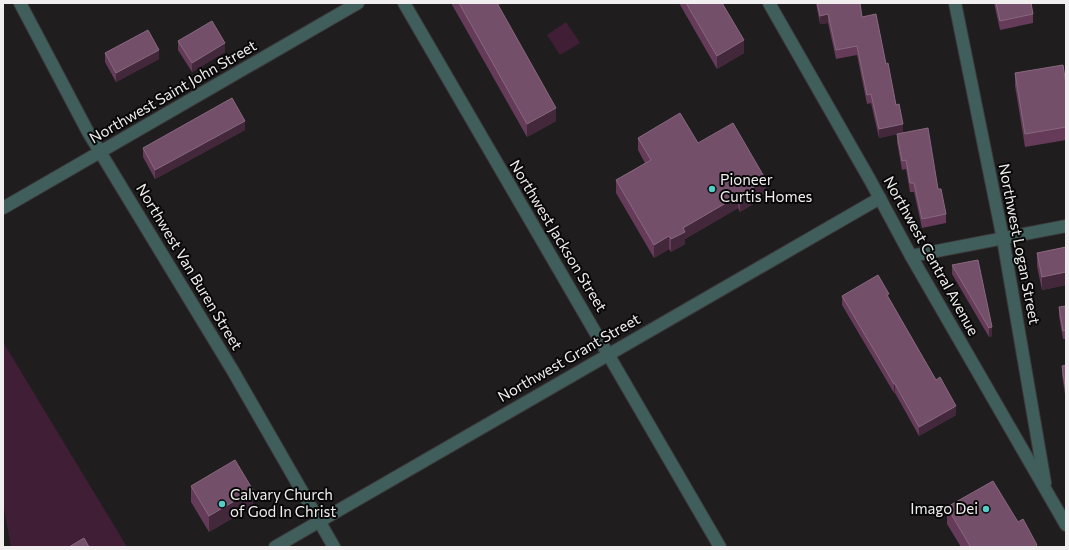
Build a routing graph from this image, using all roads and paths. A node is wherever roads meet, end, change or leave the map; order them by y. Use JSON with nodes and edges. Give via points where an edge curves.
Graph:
{"nodes":[{"id":1,"x":20,"y":3,"type":"edge"},
{"id":2,"x":358,"y":3,"type":"edge"},
{"id":3,"x":404,"y":3,"type":"edge"},
{"id":4,"x":769,"y":3,"type":"edge"},
{"id":5,"x":955,"y":3,"type":"edge"},
{"id":6,"x":100,"y":152,"type":"junction"},
{"id":7,"x":880,"y":198,"type":"junction"},
{"id":8,"x":3,"y":208,"type":"edge"},
{"id":9,"x":1066,"y":226,"type":"edge"},
{"id":10,"x":1003,"y":239,"type":"junction"},
{"id":11,"x":911,"y":256,"type":"junction"},
{"id":12,"x":608,"y":355,"type":"junction"},
{"id":13,"x":1047,"y":492,"type":"junction"},
{"id":14,"x":319,"y":522,"type":"junction"},
{"id":15,"x":1066,"y":525,"type":"edge"},
{"id":16,"x":275,"y":547,"type":"edge"},
{"id":17,"x":334,"y":547,"type":"edge"},
{"id":18,"x":720,"y":547,"type":"edge"}],
"edges":[{"from":1,"to":6,"type":"street","name":"Northwest Van Buren Street"},
{"from":2,"to":6,"type":"street","name":"Northwest Saint John Street"},
{"from":3,"to":12,"type":"street","name":"Northwest Jackson Street"},
{"from":4,"to":7,"type":"street","name":"Northwest Central Avenue"},
{"from":5,"to":10,"type":"street","name":"Northwest Logan Street"},
{"from":6,"to":8,"type":"street","name":"Northwest Saint John Street"},
{"from":6,"to":14,"type":"street","name":"Northwest Van Buren Street","via":[[233,371]]},
{"from":7,"to":11,"type":"street","name":"Northwest Central Avenue"},
{"from":7,"to":12,"type":"street","name":"Northwest Grant Street"},
{"from":9,"to":10,"type":"street"},
{"from":10,"to":11,"type":"street"},
{"from":10,"to":13,"type":"street","name":"Northwest Logan Street"},
{"from":11,"to":13,"type":"street","name":"Northwest Central Avenue"},
{"from":12,"to":14,"type":"street","name":"Northwest Grant Street"},
{"from":12,"to":18,"type":"street","name":"Northwest Jackson Street"},
{"from":13,"to":15,"type":"street","name":"Northwest Central Avenue"},
{"from":14,"to":16,"type":"street","name":"Northwest Grant Street"},
{"from":14,"to":17,"type":"street","name":"Northwest Van Buren Street"}]}
